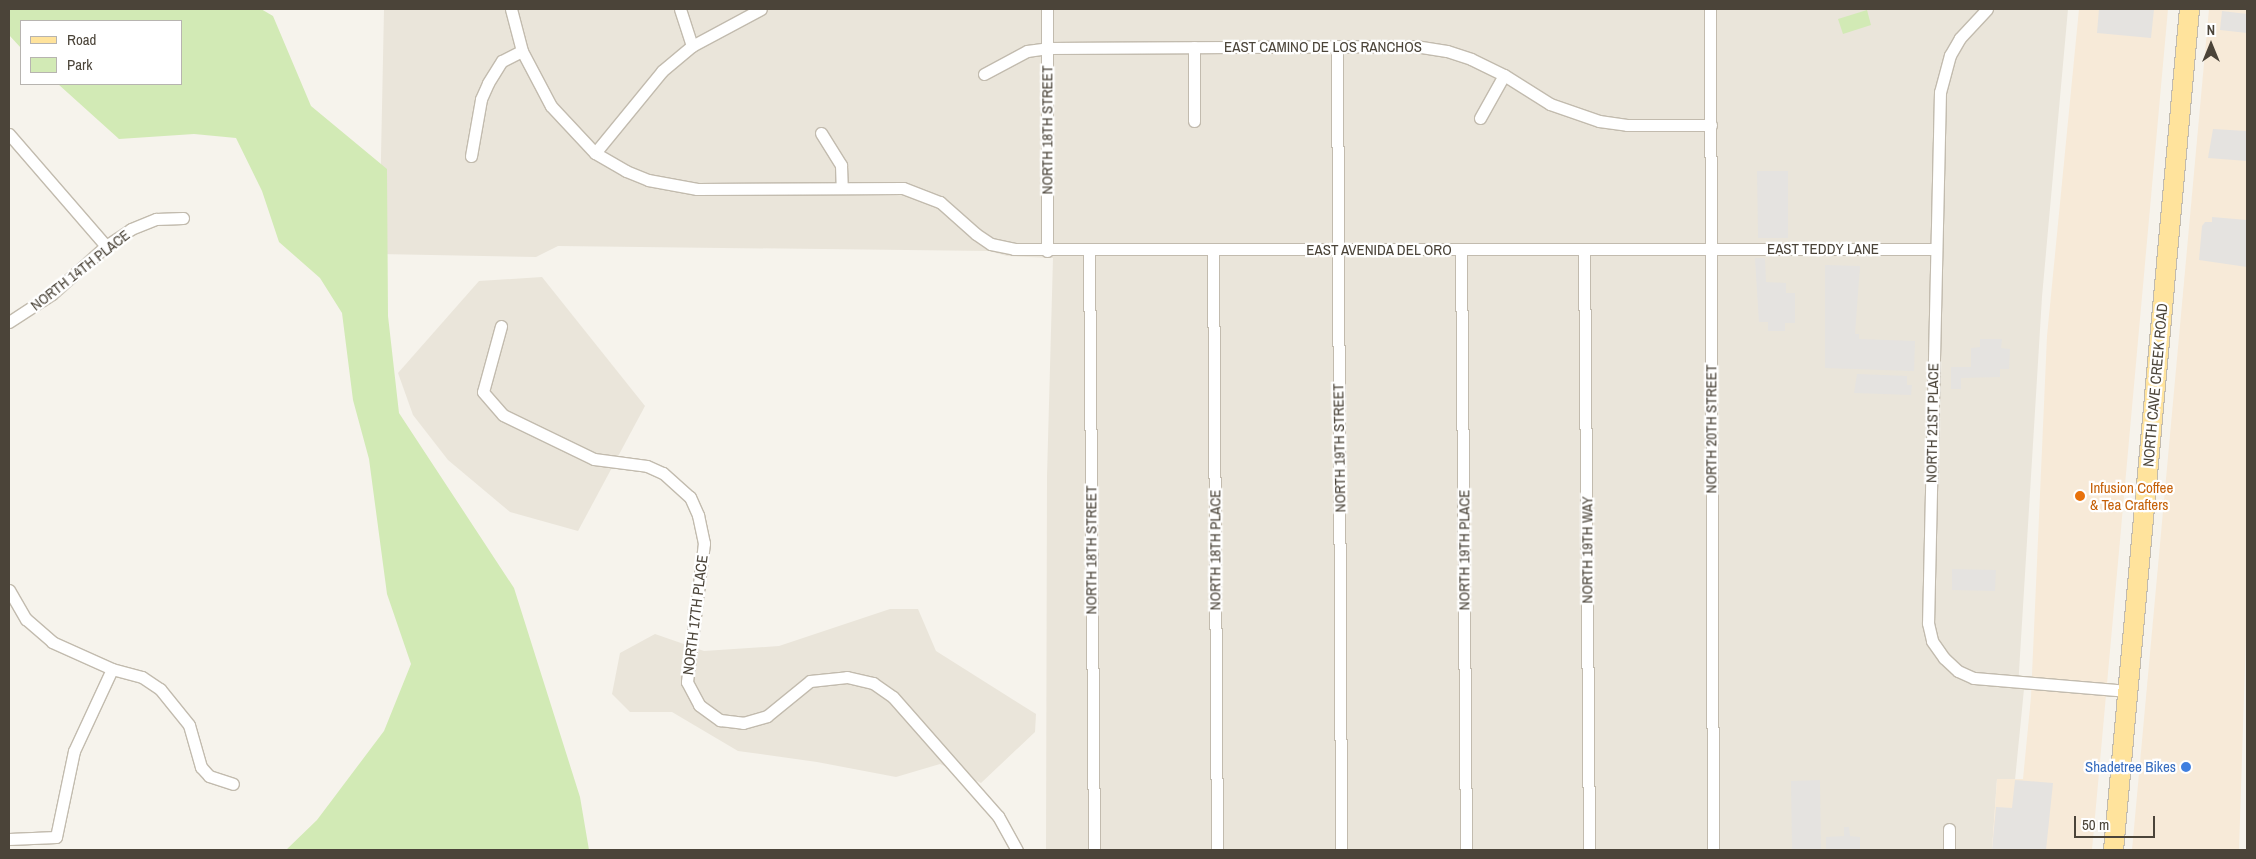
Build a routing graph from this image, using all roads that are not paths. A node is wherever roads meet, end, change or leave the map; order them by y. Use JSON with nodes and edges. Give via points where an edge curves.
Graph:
{"nodes":[{"id":1,"x":511,"y":9,"type":"edge"},
{"id":2,"x":680,"y":9,"type":"edge"},
{"id":3,"x":760,"y":9,"type":"edge"},
{"id":4,"x":1047,"y":9,"type":"edge"},
{"id":5,"x":1710,"y":9,"type":"edge"},
{"id":6,"x":1987,"y":9,"type":"edge"},
{"id":7,"x":2189,"y":9,"type":"edge"},
{"id":8,"x":692,"y":46,"type":"junction"},
{"id":9,"x":1337,"y":46,"type":"junction"},
{"id":10,"x":1194,"y":47,"type":"junction"},
{"id":11,"x":1048,"y":48,"type":"junction"},
{"id":12,"x":522,"y":51,"type":"junction"},
{"id":13,"x":984,"y":74,"type":"dead end"},
{"id":14,"x":1504,"y":75,"type":"junction"},
{"id":15,"x":1480,"y":118,"type":"dead end"},
{"id":16,"x":1194,"y":121,"type":"dead end"},
{"id":17,"x":1711,"y":125,"type":"junction"},
{"id":18,"x":821,"y":133,"type":"dead end"},
{"id":19,"x":9,"y":134,"type":"edge"},
{"id":20,"x":595,"y":153,"type":"junction"},
{"id":21,"x":471,"y":156,"type":"dead end"},
{"id":22,"x":842,"y":188,"type":"junction"},
{"id":23,"x":183,"y":218,"type":"dead end"},
{"id":24,"x":106,"y":246,"type":"junction"},
{"id":25,"x":1584,"y":249,"type":"junction"},
{"id":26,"x":1936,"y":249,"type":"junction"},
{"id":27,"x":1047,"y":250,"type":"junction"},
{"id":28,"x":1089,"y":250,"type":"junction"},
{"id":29,"x":1213,"y":250,"type":"junction"},
{"id":30,"x":1338,"y":250,"type":"junction"},
{"id":31,"x":1461,"y":250,"type":"junction"},
{"id":32,"x":1711,"y":250,"type":"junction"},
{"id":33,"x":9,"y":322,"type":"edge"},
{"id":34,"x":500,"y":326,"type":"dead end"},
{"id":35,"x":9,"y":590,"type":"edge"},
{"id":36,"x":112,"y":670,"type":"junction"},
{"id":37,"x":2128,"y":691,"type":"junction"},
{"id":38,"x":233,"y":784,"type":"dead end"},
{"id":39,"x":1949,"y":829,"type":"dead end"},
{"id":40,"x":9,"y":839,"type":"edge"},
{"id":41,"x":1017,"y":850,"type":"edge"},
{"id":42,"x":1094,"y":850,"type":"edge"},
{"id":43,"x":1217,"y":850,"type":"edge"},
{"id":44,"x":1341,"y":850,"type":"edge"},
{"id":45,"x":1466,"y":850,"type":"edge"},
{"id":46,"x":1589,"y":850,"type":"edge"},
{"id":47,"x":1713,"y":850,"type":"edge"},
{"id":48,"x":1948,"y":850,"type":"edge"},
{"id":49,"x":2113,"y":850,"type":"edge"}],
"edges":[{"from":1,"to":12,"type":"street","name":"EAST AVENIDA DEL ORO"},
{"from":2,"to":8,"type":"street"},
{"from":3,"to":8,"type":"street"},
{"from":4,"to":11,"type":"street","name":"NORTH 18TH STREET"},
{"from":5,"to":17,"type":"street","name":"NORTH 20TH STREET"},
{"from":6,"to":26,"type":"street","name":"NORTH 21ST PLACE","via":[[1960,38],[1942,80]]},
{"from":7,"to":37,"type":"main road","name":"NORTH CAVE CREEK ROAD"},
{"from":8,"to":20,"type":"street","via":[[647,86]]},
{"from":9,"to":10,"type":"street","name":"EAST CAMINO DE LOS RANCHOS"},
{"from":9,"to":14,"type":"street","name":"EAST CAMINO DE LOS RANCHOS","via":[[1415,46],[1446,51]]},
{"from":9,"to":30,"type":"street","name":"NORTH 19TH STREET"},
{"from":10,"to":11,"type":"street","name":"EAST CAMINO DE LOS RANCHOS"},
{"from":10,"to":16,"type":"street"},
{"from":11,"to":13,"type":"street","name":"EAST CAMINO DE LOS RANCHOS","via":[[1027,51]]},
{"from":11,"to":27,"type":"street","name":"NORTH 18TH STREET"},
{"from":12,"to":20,"type":"street","name":"EAST AVENIDA DEL ORO","via":[[552,106]]},
{"from":12,"to":21,"type":"street","via":[[502,61],[488,83],[481,99]]},
{"from":14,"to":15,"type":"street"},
{"from":14,"to":17,"type":"street","name":"EAST CAMINO DE LOS RANCHOS","via":[[1550,104],[1599,121],[1627,125]]},
{"from":17,"to":32,"type":"street","name":"NORTH 20TH STREET"},
{"from":18,"to":22,"type":"street","via":[[841,165]]},
{"from":19,"to":24,"type":"street"},
{"from":20,"to":22,"type":"street","name":"EAST AVENIDA DEL ORO","via":[[626,171],[669,185],[697,189]]},
{"from":22,"to":27,"type":"street","name":"EAST AVENIDA DEL ORO","via":[[904,188],[940,202],[992,244],[1014,250]]},
{"from":23,"to":24,"type":"street","name":"NORTH 14TH PLACE","via":[[156,219],[131,229]]},
{"from":24,"to":33,"type":"street","name":"NORTH 14TH PLACE","via":[[52,294]]},
{"from":25,"to":31,"type":"street","name":"EAST AVENIDA DEL ORO"},
{"from":25,"to":32,"type":"street","name":"EAST AVENIDA DEL ORO"},
{"from":25,"to":46,"type":"street","name":"NORTH 19TH WAY"},
{"from":26,"to":32,"type":"street","name":"EAST TEDDY LANE"},
{"from":26,"to":37,"type":"street","name":"NORTH 21ST PLACE","via":[[1927,604],[1932,641],[1958,670],[1974,678]]},
{"from":27,"to":28,"type":"street","name":"EAST AVENIDA DEL ORO"},
{"from":28,"to":29,"type":"street","name":"EAST AVENIDA DEL ORO"},
{"from":28,"to":42,"type":"street","name":"NORTH 18TH STREET"},
{"from":29,"to":30,"type":"street","name":"EAST AVENIDA DEL ORO"},
{"from":29,"to":43,"type":"street","name":"NORTH 18TH PLACE"},
{"from":30,"to":31,"type":"street","name":"EAST AVENIDA DEL ORO"},
{"from":30,"to":44,"type":"street","name":"NORTH 19TH STREET"},
{"from":31,"to":45,"type":"street","name":"NORTH 19TH PLACE"},
{"from":32,"to":47,"type":"street","name":"NORTH 20TH STREET"},
{"from":34,"to":41,"type":"street","name":"NORTH 17TH PLACE","via":[[482,392],[503,415],[594,459],[647,466],[663,473],[690,498],[698,515],[704,543],[687,682],[699,705],[720,720],[742,722],[767,716],[810,681],[847,677],[873,683],[893,697],[998,816]]},
{"from":35,"to":36,"type":"street","via":[[26,619],[52,642]]},
{"from":36,"to":38,"type":"street","via":[[142,677],[160,689],[189,724],[201,767],[209,776]]},
{"from":36,"to":40,"type":"street","via":[[74,751],[56,837]]},
{"from":37,"to":49,"type":"main road","name":"NORTH CAVE CREEK ROAD"},
{"from":39,"to":48,"type":"street"}]}
